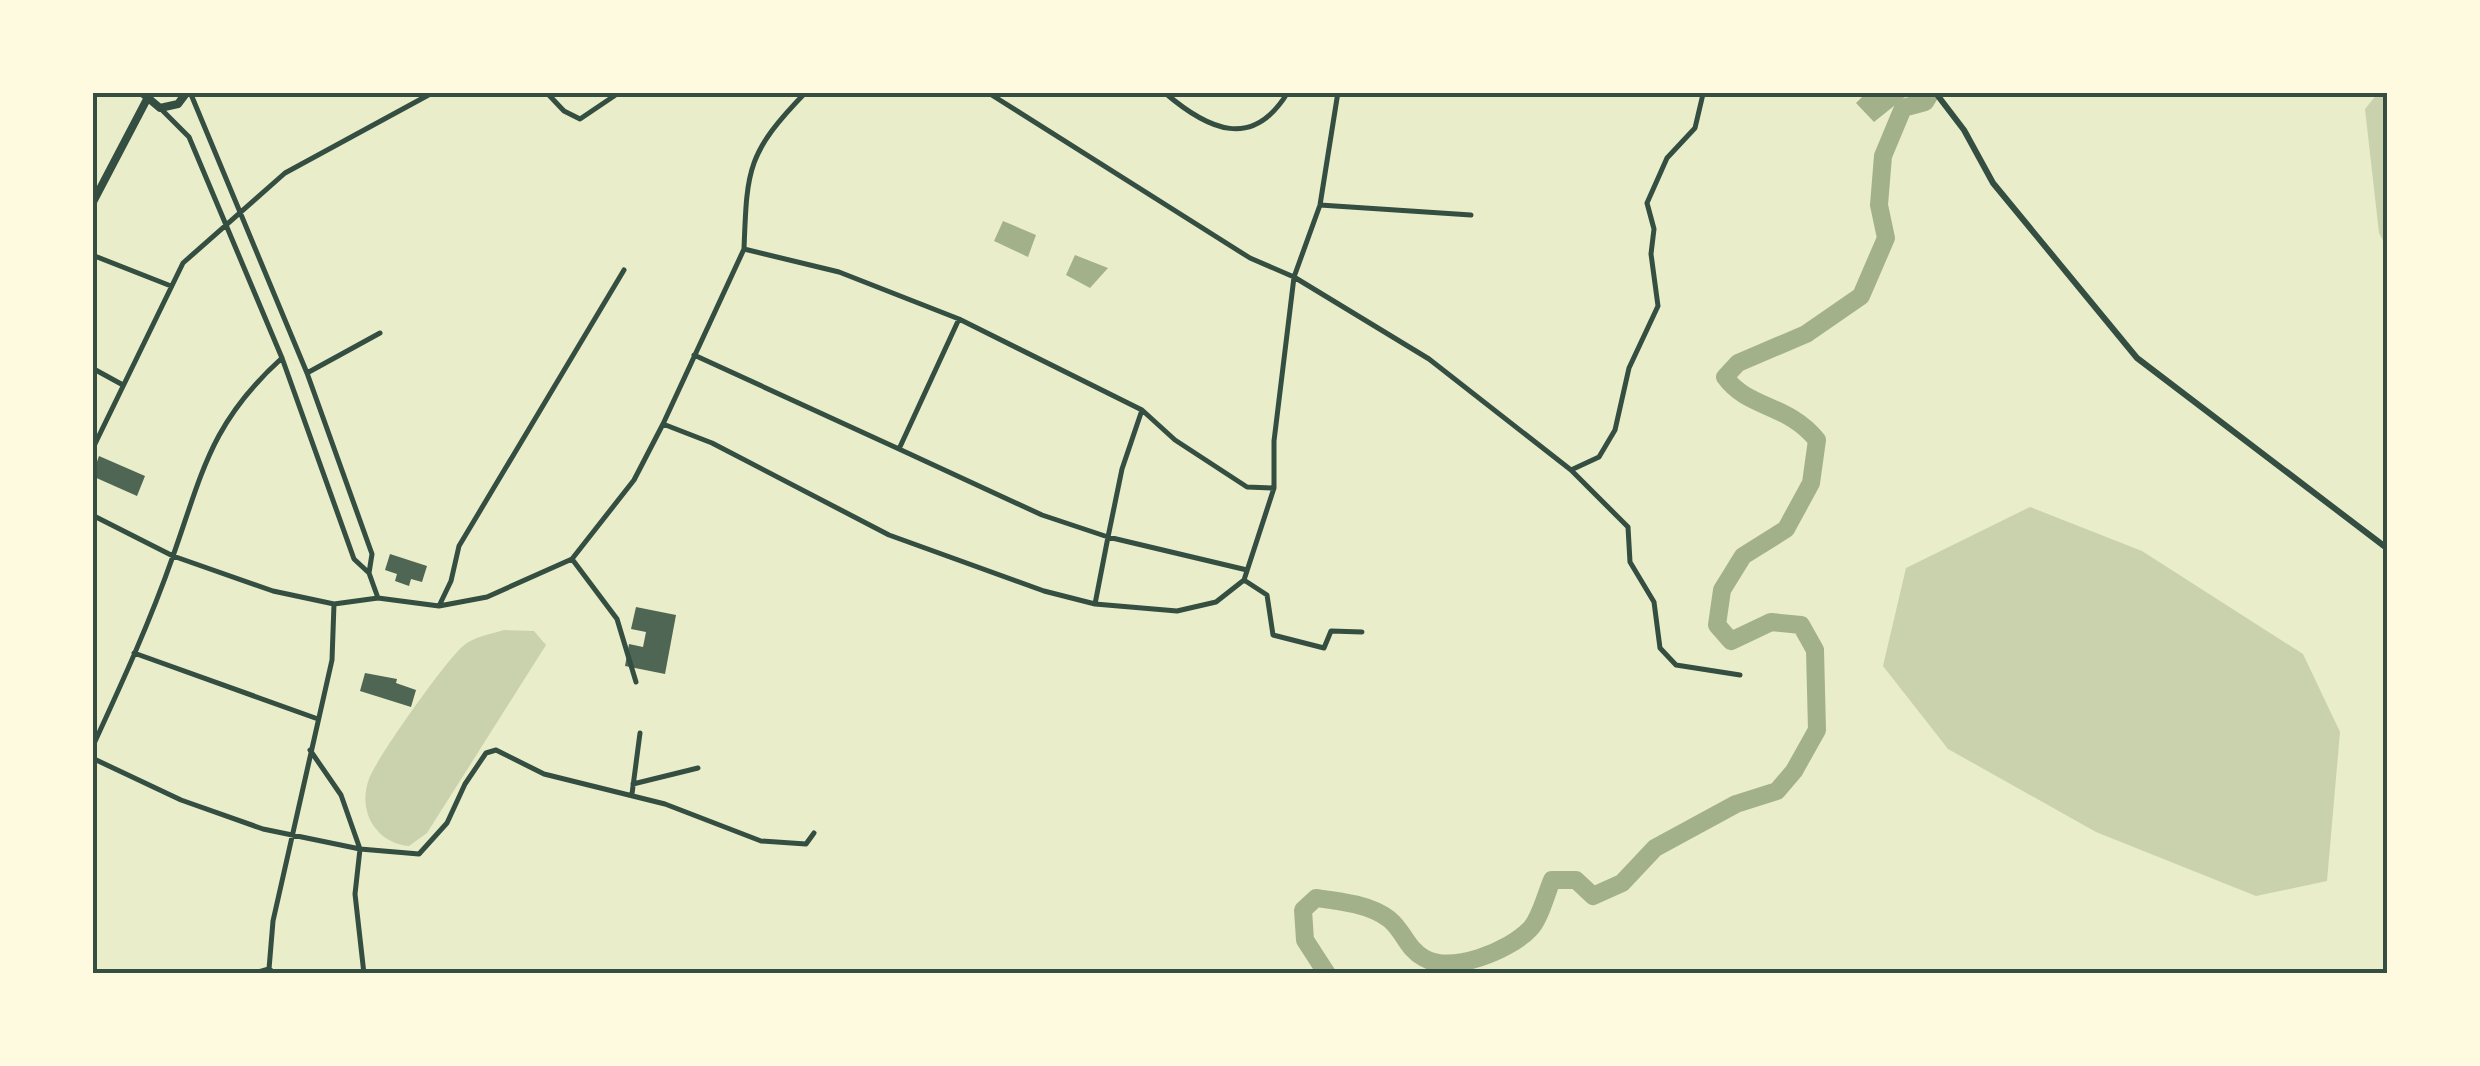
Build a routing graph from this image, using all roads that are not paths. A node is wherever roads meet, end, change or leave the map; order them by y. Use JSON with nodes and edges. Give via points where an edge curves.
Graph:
{"nodes":[{"id":1,"x":188,"y":92,"type":"edge"},
{"id":2,"x":434,"y":92,"type":"edge"},
{"id":3,"x":546,"y":92,"type":"edge"},
{"id":4,"x":620,"y":92,"type":"edge"},
{"id":5,"x":806,"y":92,"type":"edge"},
{"id":6,"x":987,"y":92,"type":"edge"},
{"id":7,"x":1164,"y":92,"type":"edge"},
{"id":8,"x":1288,"y":92,"type":"edge"},
{"id":9,"x":1338,"y":92,"type":"edge"},
{"id":10,"x":1935,"y":92,"type":"edge"},
{"id":11,"x":1704,"y":94,"type":"edge"},
{"id":12,"x":143,"y":97,"type":"edge"},
{"id":13,"x":160,"y":108,"type":"junction"},
{"id":14,"x":92,"y":204,"type":"edge"},
{"id":15,"x":1320,"y":205,"type":"junction"},
{"id":16,"x":238,"y":212,"type":"junction"},
{"id":17,"x":1471,"y":215,"type":"dead end"},
{"id":18,"x":226,"y":224,"type":"junction"},
{"id":19,"x":744,"y":249,"type":"junction"},
{"id":20,"x":92,"y":256,"type":"edge"},
{"id":21,"x":624,"y":270,"type":"dead end"},
{"id":22,"x":1294,"y":277,"type":"junction"},
{"id":23,"x":171,"y":286,"type":"junction"},
{"id":24,"x":959,"y":319,"type":"junction"},
{"id":25,"x":380,"y":333,"type":"dead end"},
{"id":26,"x":694,"y":355,"type":"junction"},
{"id":27,"x":282,"y":358,"type":"junction"},
{"id":28,"x":92,"y":368,"type":"edge"},
{"id":29,"x":307,"y":373,"type":"junction"},
{"id":30,"x":123,"y":385,"type":"junction"},
{"id":31,"x":1142,"y":410,"type":"junction"},
{"id":32,"x":663,"y":424,"type":"junction"},
{"id":33,"x":900,"y":449,"type":"junction"},
{"id":34,"x":92,"y":450,"type":"edge"},
{"id":35,"x":1571,"y":470,"type":"junction"},
{"id":36,"x":1274,"y":488,"type":"junction"},
{"id":37,"x":92,"y":515,"type":"edge"},
{"id":38,"x":1108,"y":537,"type":"junction"},
{"id":39,"x":2388,"y":550,"type":"edge"},
{"id":40,"x":173,"y":556,"type":"junction"},
{"id":41,"x":572,"y":559,"type":"junction"},
{"id":42,"x":1246,"y":570,"type":"junction"},
{"id":43,"x":369,"y":573,"type":"junction"},
{"id":44,"x":1244,"y":580,"type":"junction"},
{"id":45,"x":378,"y":598,"type":"junction"},
{"id":46,"x":334,"y":604,"type":"junction"},
{"id":47,"x":1095,"y":604,"type":"junction"},
{"id":48,"x":439,"y":606,"type":"junction"},
{"id":49,"x":1362,"y":632,"type":"dead end"},
{"id":50,"x":134,"y":654,"type":"junction"},
{"id":51,"x":1740,"y":674,"type":"dead end"},
{"id":52,"x":636,"y":682,"type":"dead end"},
{"id":53,"x":318,"y":719,"type":"junction"},
{"id":54,"x":640,"y":733,"type":"dead end"},
{"id":55,"x":92,"y":748,"type":"edge"},
{"id":56,"x":310,"y":750,"type":"junction"},
{"id":57,"x":92,"y":758,"type":"edge"},
{"id":58,"x":698,"y":768,"type":"dead end"},
{"id":59,"x":633,"y":784,"type":"junction"},
{"id":60,"x":632,"y":794,"type":"junction"},
{"id":61,"x":814,"y":833,"type":"dead end"},
{"id":62,"x":291,"y":835,"type":"junction"},
{"id":63,"x":360,"y":849,"type":"junction"},
{"id":64,"x":269,"y":969,"type":"junction"},
{"id":65,"x":251,"y":974,"type":"edge"},
{"id":66,"x":276,"y":974,"type":"edge"},
{"id":67,"x":364,"y":974,"type":"edge"}],
"edges":[{"from":1,"to":13,"type":"highway","via":[[178,104]]},
{"from":1,"to":16,"type":"street"},
{"from":2,"to":16,"type":"street","via":[[285,174]]},
{"from":3,"to":4,"type":"street","via":[[580,119]]},
{"from":5,"to":19,"type":"street","via":[[748,168]]},
{"from":6,"to":22,"type":"street","via":[[1250,258]]},
{"from":7,"to":8,"type":"street","via":[[1242,132],[1268,122]]},
{"from":9,"to":15,"type":"street"},
{"from":10,"to":39,"type":"main road","via":[[1993,183],[2137,358]]},
{"from":11,"to":35,"type":"street","via":[[1695,128],[1667,158],[1647,203],[1658,306],[1629,368],[1616,430],[1599,457]]},
{"from":12,"to":13,"type":"highway"},
{"from":12,"to":14,"type":"highway"},
{"from":13,"to":18,"type":"street","via":[[189,137]]},
{"from":15,"to":17,"type":"street"},
{"from":15,"to":22,"type":"street"},
{"from":16,"to":18,"type":"street"},
{"from":16,"to":29,"type":"street"},
{"from":18,"to":23,"type":"street","via":[[183,263]]},
{"from":18,"to":27,"type":"street"},
{"from":19,"to":24,"type":"street","via":[[839,272]]},
{"from":19,"to":26,"type":"street"},
{"from":20,"to":23,"type":"street"},
{"from":21,"to":48,"type":"street","via":[[459,546]]},
{"from":22,"to":35,"type":"street","via":[[1430,360]]},
{"from":22,"to":36,"type":"street"},
{"from":23,"to":30,"type":"street"},
{"from":24,"to":31,"type":"street"},
{"from":24,"to":33,"type":"street"},
{"from":25,"to":29,"type":"street"},
{"from":26,"to":32,"type":"street"},
{"from":26,"to":33,"type":"street"},
{"from":27,"to":40,"type":"street","via":[[232,411],[205,456]]},
{"from":27,"to":43,"type":"street","via":[[354,558]]},
{"from":28,"to":30,"type":"street"},
{"from":29,"to":43,"type":"street","via":[[372,554]]},
{"from":30,"to":34,"type":"street"},
{"from":31,"to":36,"type":"street","via":[[1247,487]]},
{"from":31,"to":38,"type":"street"},
{"from":32,"to":41,"type":"street","via":[[634,480]]},
{"from":32,"to":47,"type":"street","via":[[914,546]]},
{"from":33,"to":38,"type":"street","via":[[1042,515]]},
{"from":35,"to":51,"type":"street","via":[[1628,528],[1630,562],[1654,602],[1660,648],[1676,665]]},
{"from":36,"to":42,"type":"street"},
{"from":37,"to":40,"type":"street"},
{"from":38,"to":42,"type":"street"},
{"from":38,"to":47,"type":"street"},
{"from":40,"to":46,"type":"street"},
{"from":40,"to":50,"type":"street"},
{"from":41,"to":48,"type":"street","via":[[488,596]]},
{"from":41,"to":52,"type":"street","via":[[617,619]]},
{"from":42,"to":44,"type":"street"},
{"from":43,"to":45,"type":"street"},
{"from":44,"to":47,"type":"street","via":[[1216,602],[1195,608]]},
{"from":44,"to":49,"type":"street","via":[[1267,595],[1274,635],[1324,648],[1331,631]]},
{"from":45,"to":46,"type":"street"},
{"from":45,"to":48,"type":"street"},
{"from":46,"to":53,"type":"street","via":[[332,660]]},
{"from":50,"to":53,"type":"street"},
{"from":50,"to":55,"type":"street"},
{"from":53,"to":56,"type":"street"},
{"from":54,"to":59,"type":"street"},
{"from":56,"to":62,"type":"street"},
{"from":56,"to":63,"type":"street","via":[[341,794]]},
{"from":57,"to":62,"type":"street","via":[[204,809]]},
{"from":58,"to":59,"type":"street"},
{"from":59,"to":60,"type":"street"},
{"from":60,"to":61,"type":"street","via":[[761,842],[806,844]]},
{"from":60,"to":63,"type":"street","via":[[544,774],[496,750],[486,753],[447,823],[420,854]]},
{"from":62,"to":63,"type":"street"},
{"from":62,"to":64,"type":"street"},
{"from":63,"to":67,"type":"street","via":[[354,894]]},
{"from":64,"to":65,"type":"street"},
{"from":64,"to":66,"type":"street"}]}
